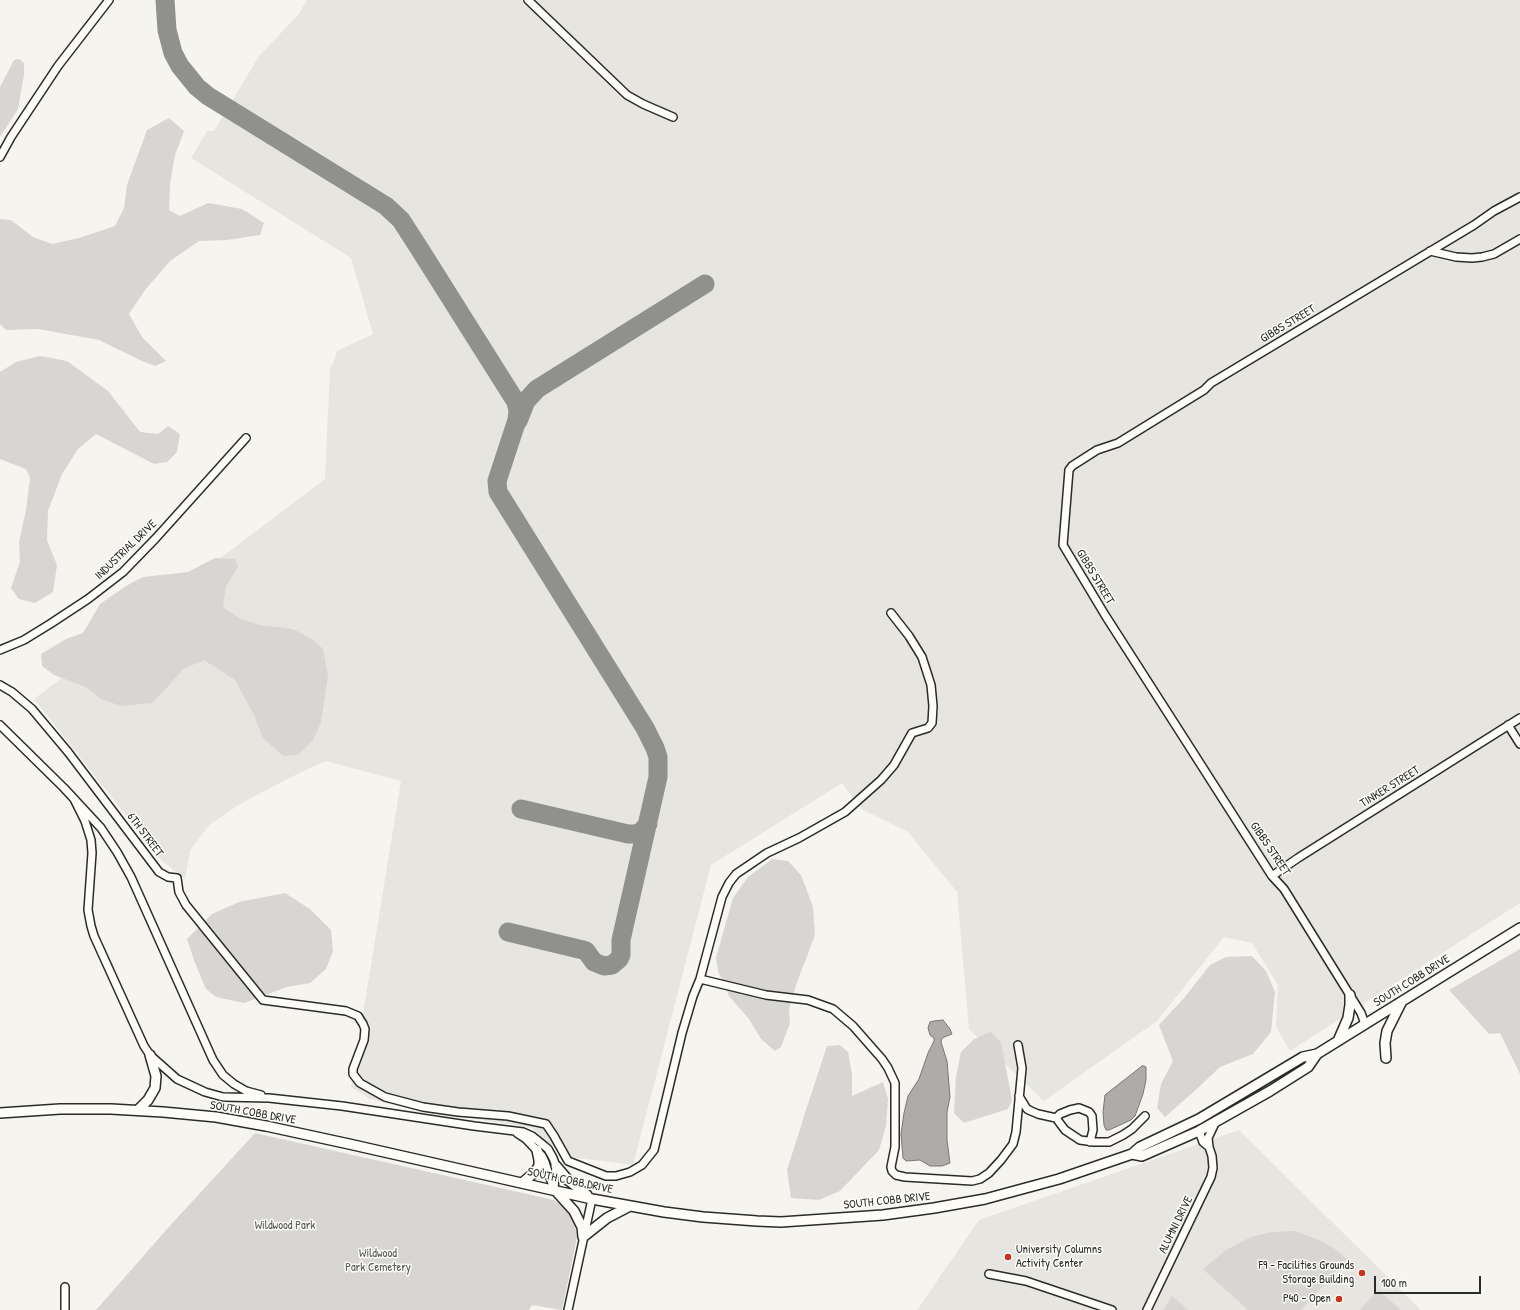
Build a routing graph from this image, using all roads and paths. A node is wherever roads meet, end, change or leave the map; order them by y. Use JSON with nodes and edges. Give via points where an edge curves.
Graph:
{"nodes":[{"id":1,"x":109,"y":0,"type":"edge"},
{"id":2,"x":528,"y":0,"type":"edge"},
{"id":3,"x":672,"y":117,"type":"dead end"},
{"id":4,"x":0,"y":157,"type":"edge"},
{"id":5,"x":1520,"y":197,"type":"edge"},
{"id":6,"x":1520,"y":239,"type":"edge"},
{"id":7,"x":1430,"y":251,"type":"junction"},
{"id":8,"x":246,"y":438,"type":"dead end"},
{"id":9,"x":891,"y":613,"type":"dead end"},
{"id":10,"x":0,"y":650,"type":"edge"},
{"id":11,"x":0,"y":685,"type":"edge"},
{"id":12,"x":1520,"y":718,"type":"edge"},
{"id":13,"x":0,"y":725,"type":"edge"},
{"id":14,"x":1508,"y":725,"type":"junction"},
{"id":15,"x":1520,"y":744,"type":"edge"},
{"id":16,"x":74,"y":799,"type":"junction"},
{"id":17,"x":1272,"y":876,"type":"junction"},
{"id":18,"x":1520,"y":928,"type":"edge"},
{"id":19,"x":700,"y":979,"type":"junction"},
{"id":20,"x":1350,"y":995,"type":"junction"},
{"id":21,"x":1402,"y":1001,"type":"junction"},
{"id":22,"x":1366,"y":1024,"type":"junction"},
{"id":23,"x":1338,"y":1041,"type":"junction"},
{"id":24,"x":1018,"y":1045,"type":"dead end"},
{"id":25,"x":1317,"y":1054,"type":"junction"},
{"id":26,"x":150,"y":1055,"type":"junction"},
{"id":27,"x":1386,"y":1058,"type":"dead end"},
{"id":28,"x":1019,"y":1096,"type":"junction"},
{"id":29,"x":269,"y":1098,"type":"junction"},
{"id":30,"x":138,"y":1110,"type":"junction"},
{"id":31,"x":0,"y":1113,"type":"edge"},
{"id":32,"x":1145,"y":1116,"type":"dead end"},
{"id":33,"x":1056,"y":1118,"type":"junction"},
{"id":34,"x":1199,"y":1119,"type":"junction"},
{"id":35,"x":1216,"y":1121,"type":"junction"},
{"id":36,"x":1199,"y":1131,"type":"junction"},
{"id":37,"x":515,"y":1132,"type":"junction"},
{"id":38,"x":1090,"y":1142,"type":"junction"},
{"id":39,"x":1208,"y":1147,"type":"junction"},
{"id":40,"x":537,"y":1150,"type":"junction"},
{"id":41,"x":1132,"y":1154,"type":"junction"},
{"id":42,"x":556,"y":1166,"type":"junction"},
{"id":43,"x":522,"y":1183,"type":"junction"},
{"id":44,"x":554,"y":1189,"type":"junction"},
{"id":45,"x":592,"y":1199,"type":"junction"},
{"id":46,"x":630,"y":1206,"type":"junction"},
{"id":47,"x":584,"y":1237,"type":"junction"},
{"id":48,"x":989,"y":1274,"type":"dead end"},
{"id":49,"x":65,"y":1287,"type":"dead end"},
{"id":50,"x":65,"y":1310,"type":"edge"},
{"id":51,"x":568,"y":1310,"type":"edge"},
{"id":52,"x":1112,"y":1310,"type":"edge"},
{"id":53,"x":1147,"y":1310,"type":"edge"}],
"edges":[{"from":1,"to":4,"type":"street","via":[[58,66]]},
{"from":2,"to":3,"type":"street","via":[[627,95]]},
{"from":5,"to":7,"type":"street","name":"GIBBS STREET"},
{"from":6,"to":7,"type":"street","via":[[1494,254],[1482,257],[1456,257]]},
{"from":7,"to":17,"type":"street","name":"GIBBS STREET","via":[[1211,383],[1118,443],[1097,450],[1068,470],[1063,545]]},
{"from":8,"to":10,"type":"street","name":"INDUSTRIAL DRIVE","via":[[123,572],[56,620],[24,640]]},
{"from":9,"to":19,"type":"street","via":[[922,657],[931,685],[932,723],[928,728],[912,733],[894,764],[881,780],[845,812],[767,853],[736,874],[722,897]]},
{"from":11,"to":19,"type":"street","name":"6TH STREET","via":[[32,709],[159,872],[177,878],[179,892],[186,906],[264,1000],[346,1011],[358,1016],[365,1029],[353,1074],[360,1084],[377,1094],[423,1107],[508,1116],[546,1124],[568,1161],[606,1176],[630,1172],[642,1165],[654,1150],[682,1033]]},
{"from":12,"to":14,"type":"street","name":"TINKER STREET"},
{"from":13,"to":16,"type":"street"},
{"from":14,"to":15,"type":"street"},
{"from":14,"to":17,"type":"street","name":"TINKER STREET"},
{"from":16,"to":26,"type":"street","via":[[86,821],[91,840],[88,899],[91,926],[129,1014]]},
{"from":16,"to":29,"type":"street","via":[[102,828],[131,877],[213,1060],[234,1084],[246,1091]]},
{"from":17,"to":20,"type":"street","name":"GIBBS STREET","via":[[1284,889]]},
{"from":18,"to":21,"type":"main road","name":"SOUTH COBB DRIVE"},
{"from":19,"to":28,"type":"street","via":[[766,995],[808,1000],[833,1009],[853,1026],[882,1059],[895,1082],[895,1147],[891,1167],[896,1175],[963,1182],[989,1173],[1013,1144]]},
{"from":20,"to":22,"type":"street","name":"GIBBS STREET"},
{"from":20,"to":23,"type":"main road","via":[[1348,1018]]},
{"from":21,"to":22,"type":"main road","name":"SOUTH COBB DRIVE"},
{"from":21,"to":27,"type":"main road","via":[[1387,1031]]},
{"from":22,"to":23,"type":"main road","name":"SOUTH COBB DRIVE"},
{"from":23,"to":25,"type":"main road","name":"SOUTH COBB DRIVE"},
{"from":24,"to":28,"type":"street","via":[[1022,1068]]},
{"from":25,"to":34,"type":"main road","name":"SOUTH COBB DRIVE","via":[[1303,1057]]},
{"from":25,"to":35,"type":"main road","name":"SOUTH COBB DRIVE","via":[[1308,1067]]},
{"from":26,"to":29,"type":"street","via":[[177,1078],[205,1092],[230,1098]]},
{"from":26,"to":30,"type":"main road","via":[[156,1076],[155,1088]]},
{"from":28,"to":33,"type":"street","via":[[1031,1111]]},
{"from":29,"to":37,"type":"street","via":[[346,1106]]},
{"from":30,"to":31,"type":"main road","name":"SOUTH COBB DRIVE","via":[[79,1109]]},
{"from":30,"to":43,"type":"main road","name":"SOUTH COBB DRIVE","via":[[241,1121]]},
{"from":32,"to":38,"type":"street","via":[[1132,1129],[1109,1142]]},
{"from":33,"to":38,"type":"street","via":[[1073,1136]]},
{"from":33,"to":38,"type":"street","via":[[1060,1114],[1079,1108],[1089,1112],[1092,1116],[1093,1130]]},
{"from":34,"to":36,"type":"main road"},
{"from":34,"to":41,"type":"main road","name":"SOUTH COBB DRIVE","via":[[1140,1147]]},
{"from":35,"to":36,"type":"main road","name":"SOUTH COBB DRIVE"},
{"from":35,"to":39,"type":"street","name":"ALUMNI DRIVE","via":[[1208,1138]]},
{"from":36,"to":39,"type":"street","name":"ALUMNI DRIVE"},
{"from":36,"to":41,"type":"main road","name":"SOUTH COBB DRIVE","via":[[1142,1156]]},
{"from":37,"to":40,"type":"street"},
{"from":37,"to":42,"type":"street","via":[[527,1134],[542,1144],[551,1153]]},
{"from":39,"to":53,"type":"street","name":"ALUMNI DRIVE","via":[[1213,1164],[1210,1182]]},
{"from":40,"to":43,"type":"main road","via":[[539,1166]]},
{"from":40,"to":44,"type":"street","via":[[545,1162]]},
{"from":41,"to":46,"type":"main road","name":"SOUTH COBB DRIVE","via":[[1060,1179],[991,1198],[883,1215],[806,1221],[757,1221],[703,1217]]},
{"from":42,"to":44,"type":"street"},
{"from":42,"to":45,"type":"main road","via":[[568,1180]]},
{"from":43,"to":44,"type":"main road","name":"SOUTH COBB DRIVE"},
{"from":44,"to":45,"type":"main road","name":"SOUTH COBB DRIVE"},
{"from":44,"to":47,"type":"main road","via":[[576,1216]]},
{"from":45,"to":46,"type":"main road","name":"SOUTH COBB DRIVE"},
{"from":45,"to":47,"type":"street"},
{"from":46,"to":47,"type":"main road","via":[[607,1218]]},
{"from":47,"to":51,"type":"street"},
{"from":48,"to":52,"type":"street","via":[[1026,1281]]},
{"from":49,"to":50,"type":"street"}]}
